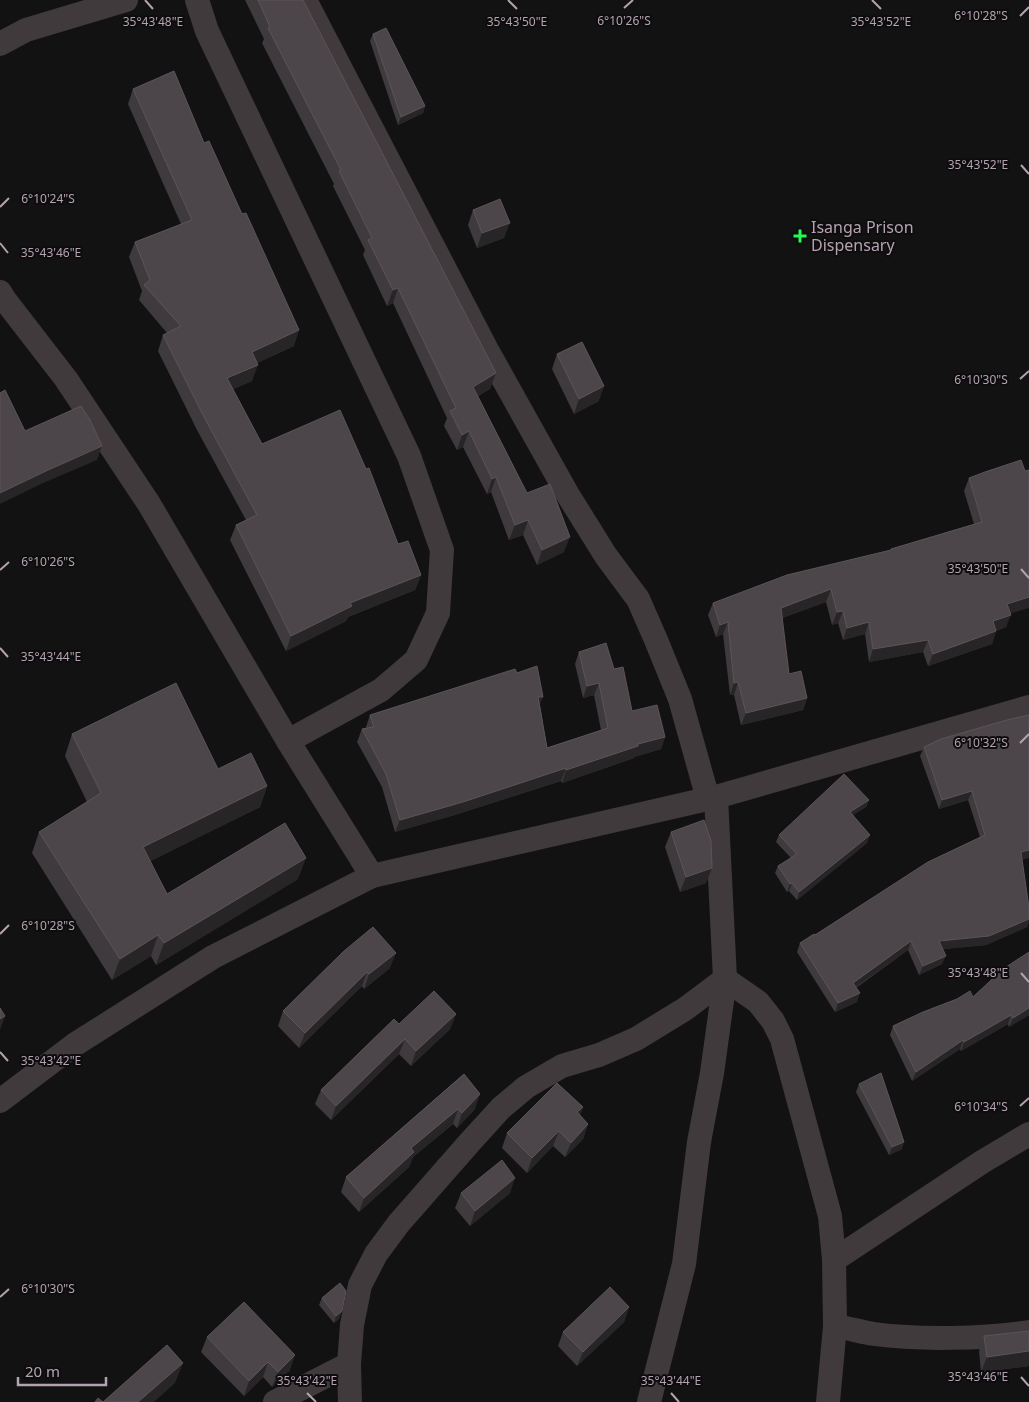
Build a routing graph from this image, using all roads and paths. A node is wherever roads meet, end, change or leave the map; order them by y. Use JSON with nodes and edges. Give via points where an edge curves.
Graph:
{"nodes":[{"id":1,"x":126,"y":0,"type":"edge"},
{"id":2,"x":198,"y":0,"type":"edge"},
{"id":3,"x":305,"y":0,"type":"edge"},
{"id":4,"x":0,"y":44,"type":"edge"},
{"id":5,"x":0,"y":292,"type":"edge"},
{"id":6,"x":1029,"y":707,"type":"edge"},
{"id":7,"x":288,"y":741,"type":"junction"},
{"id":8,"x":712,"y":798,"type":"junction"},
{"id":9,"x":372,"y":876,"type":"junction"},
{"id":10,"x":724,"y":979,"type":"junction"},
{"id":11,"x":0,"y":1101,"type":"edge"},
{"id":12,"x":1029,"y":1134,"type":"edge"},
{"id":13,"x":834,"y":1260,"type":"junction"},
{"id":14,"x":835,"y":1326,"type":"junction"},
{"id":15,"x":1029,"y":1332,"type":"edge"},
{"id":16,"x":349,"y":1364,"type":"junction"},
{"id":17,"x":275,"y":1402,"type":"edge"},
{"id":18,"x":350,"y":1402,"type":"edge"},
{"id":19,"x":649,"y":1402,"type":"edge"},
{"id":20,"x":828,"y":1402,"type":"edge"}],
"edges":[{"from":1,"to":4,"type":"street","via":[[26,30]]},
{"from":2,"to":7,"type":"street","via":[[215,49],[410,456],[442,550],[438,613],[416,660],[380,690]]},
{"from":3,"to":8,"type":"street","via":[[487,350],[568,495],[606,556],[638,599],[680,699]]},
{"from":5,"to":7,"type":"street","via":[[66,378],[149,504]]},
{"from":6,"to":8,"type":"street"},
{"from":7,"to":9,"type":"street"},
{"from":8,"to":9,"type":"street"},
{"from":8,"to":10,"type":"street"},
{"from":9,"to":11,"type":"street","via":[[213,956],[74,1045]]},
{"from":10,"to":13,"type":"street","via":[[758,1002],[782,1039],[830,1216]]},
{"from":10,"to":16,"type":"street","via":[[636,1040],[562,1066],[526,1087],[501,1108],[399,1223],[376,1254],[360,1285]]},
{"from":10,"to":19,"type":"street","via":[[684,1264]]},
{"from":12,"to":13,"type":"street"},
{"from":13,"to":14,"type":"street"},
{"from":14,"to":15,"type":"street","via":[[908,1337]]},
{"from":14,"to":20,"type":"street"},
{"from":16,"to":17,"type":"street"},
{"from":16,"to":18,"type":"street"}]}
